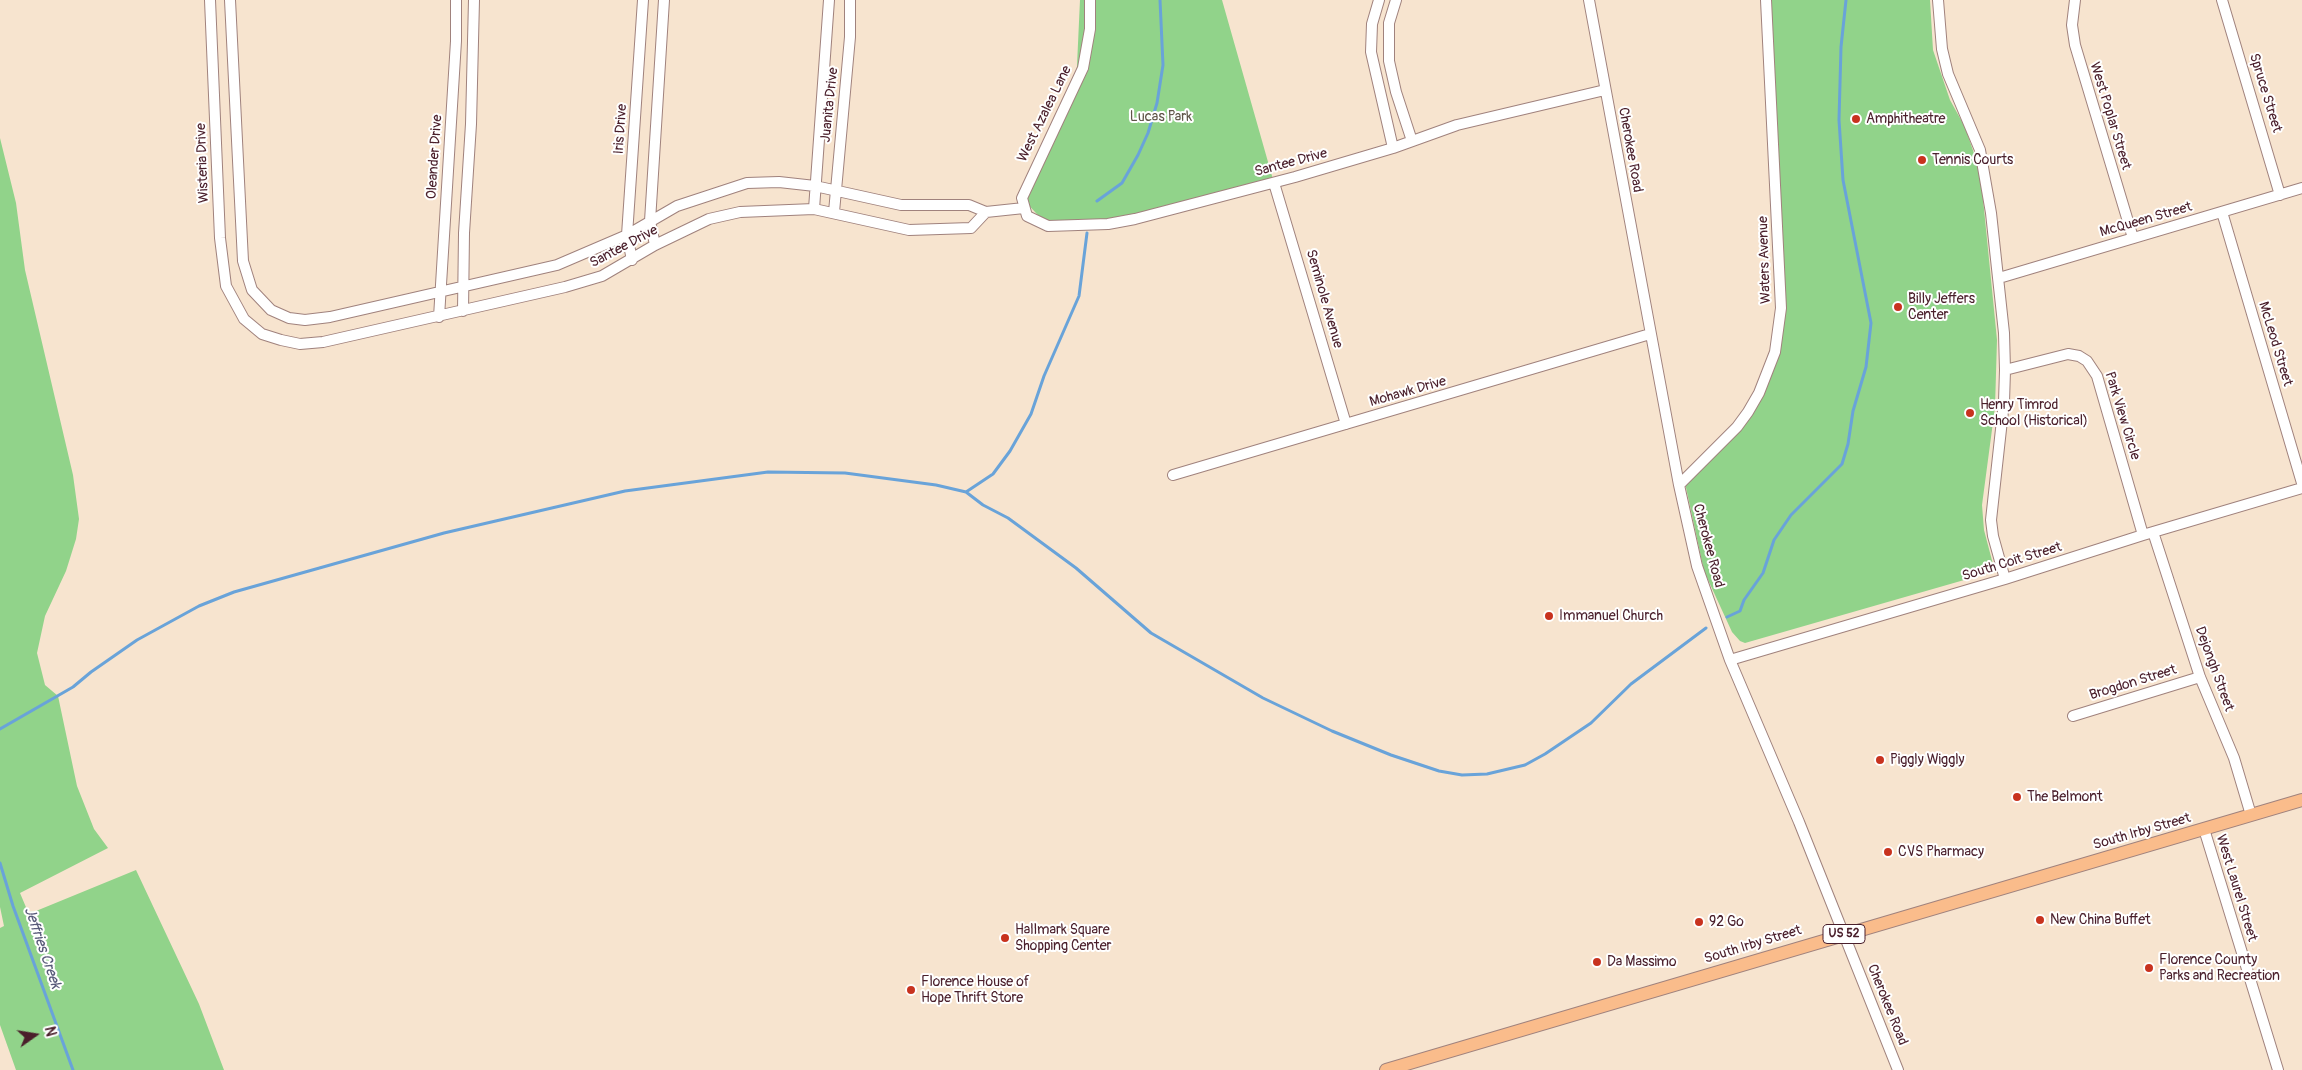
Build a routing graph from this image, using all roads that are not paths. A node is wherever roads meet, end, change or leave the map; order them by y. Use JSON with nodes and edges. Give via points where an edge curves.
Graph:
{"nodes":[{"id":1,"x":210,"y":0,"type":"edge"},
{"id":2,"x":230,"y":0,"type":"edge"},
{"id":3,"x":456,"y":0,"type":"edge"},
{"id":4,"x":474,"y":0,"type":"edge"},
{"id":5,"x":643,"y":0,"type":"edge"},
{"id":6,"x":664,"y":0,"type":"edge"},
{"id":7,"x":829,"y":0,"type":"edge"},
{"id":8,"x":850,"y":0,"type":"edge"},
{"id":9,"x":1090,"y":0,"type":"edge"},
{"id":10,"x":1378,"y":0,"type":"edge"},
{"id":11,"x":1396,"y":0,"type":"edge"},
{"id":12,"x":1590,"y":0,"type":"edge"},
{"id":13,"x":1766,"y":0,"type":"edge"},
{"id":14,"x":1938,"y":0,"type":"edge"},
{"id":15,"x":2075,"y":0,"type":"edge"},
{"id":16,"x":2222,"y":0,"type":"edge"},
{"id":17,"x":1605,"y":90,"type":"junction"},
{"id":18,"x":1412,"y":141,"type":"junction"},
{"id":19,"x":1393,"y":148,"type":"junction"},
{"id":20,"x":1274,"y":182,"type":"junction"},
{"id":21,"x":815,"y":186,"type":"junction"},
{"id":22,"x":2302,"y":188,"type":"edge"},
{"id":23,"x":835,"y":191,"type":"junction"},
{"id":24,"x":2280,"y":195,"type":"junction"},
{"id":25,"x":1024,"y":208,"type":"junction"},
{"id":26,"x":814,"y":209,"type":"junction"},
{"id":27,"x":834,"y":212,"type":"junction"},
{"id":28,"x":986,"y":212,"type":"junction"},
{"id":29,"x":2222,"y":212,"type":"junction"},
{"id":30,"x":650,"y":221,"type":"junction"},
{"id":31,"x":627,"y":235,"type":"junction"},
{"id":32,"x":2133,"y":238,"type":"junction"},
{"id":33,"x":655,"y":245,"type":"junction"},
{"id":34,"x":632,"y":260,"type":"junction"},
{"id":35,"x":1999,"y":278,"type":"junction"},
{"id":36,"x":462,"y":285,"type":"junction"},
{"id":37,"x":440,"y":291,"type":"junction"},
{"id":38,"x":463,"y":311,"type":"junction"},
{"id":39,"x":439,"y":317,"type":"junction"},
{"id":40,"x":244,"y":319,"type":"joint"},
{"id":41,"x":1650,"y":334,"type":"junction"},
{"id":42,"x":2005,"y":370,"type":"junction"},
{"id":43,"x":1346,"y":424,"type":"junction"},
{"id":44,"x":1173,"y":475,"type":"dead end"},
{"id":45,"x":2302,"y":483,"type":"edge"},
{"id":46,"x":1679,"y":485,"type":"junction"},
{"id":47,"x":2302,"y":488,"type":"edge"},
{"id":48,"x":2153,"y":532,"type":"junction"},
{"id":49,"x":2143,"y":535,"type":"junction"},
{"id":50,"x":2005,"y":580,"type":"junction"},
{"id":51,"x":1730,"y":660,"type":"junction"},
{"id":52,"x":2200,"y":677,"type":"junction"},
{"id":53,"x":2073,"y":716,"type":"dead end"},
{"id":54,"x":2302,"y":800,"type":"edge"},
{"id":55,"x":2251,"y":815,"type":"junction"},
{"id":56,"x":2204,"y":829,"type":"junction"},
{"id":57,"x":1844,"y":934,"type":"junction"},
{"id":58,"x":1386,"y":1070,"type":"edge"},
{"id":59,"x":1898,"y":1070,"type":"edge"},
{"id":60,"x":2278,"y":1070,"type":"edge"}],
"edges":[{"from":1,"to":40,"type":"street","name":"Wisteria Drive","via":[[222,266],[226,286]]},
{"from":2,"to":37,"type":"street","name":"Santee Drive","via":[[244,260],[252,290],[261,302],[279,314],[305,320]]},
{"from":3,"to":37,"type":"street","name":"Oleander Drive"},
{"from":4,"to":36,"type":"street"},
{"from":5,"to":31,"type":"street","name":"Iris Drive"},
{"from":6,"to":30,"type":"street"},
{"from":7,"to":21,"type":"street","name":"Juanita Drive"},
{"from":8,"to":23,"type":"street","name":"Juanita Drive","via":[[850,37]]},
{"from":9,"to":25,"type":"street","name":"West Azalea Lane","via":[[1090,29],[1083,68],[1025,189],[1022,198]]},
{"from":10,"to":19,"type":"street","via":[[1372,24],[1371,52]]},
{"from":11,"to":18,"type":"street","via":[[1389,24],[1389,61]]},
{"from":12,"to":17,"type":"street","name":"Cherokee Road"},
{"from":13,"to":46,"type":"street","name":"Waters Avenue","via":[[1781,290],[1775,352],[1748,412]]},
{"from":14,"to":35,"type":"street","via":[[1942,49],[1948,74],[1971,126],[1983,164]]},
{"from":15,"to":32,"type":"street","name":"West Poplar Street","via":[[2072,25],[2075,45]]},
{"from":16,"to":24,"type":"street","name":"Spruce Street"},
{"from":17,"to":18,"type":"street","name":"Santee Drive","via":[[1457,125]]},
{"from":17,"to":41,"type":"street","name":"Cherokee Road"},
{"from":18,"to":19,"type":"street","name":"Santee Drive"},
{"from":19,"to":20,"type":"street","name":"Santee Drive"},
{"from":20,"to":25,"type":"street","name":"Santee Drive","via":[[1108,224],[1048,226],[1030,219]]},
{"from":20,"to":43,"type":"street","name":"Seminole Avenue"},
{"from":21,"to":23,"type":"street","name":"Santee Drive"},
{"from":21,"to":26,"type":"street","name":"Juanita Drive"},
{"from":21,"to":30,"type":"street","name":"Santee Drive","via":[[747,183],[677,206]]},
{"from":22,"to":24,"type":"street","name":"McQueen Street"},
{"from":23,"to":27,"type":"street","name":"Juanita Drive"},
{"from":23,"to":28,"type":"street","name":"Santee Drive","via":[[900,205],[969,205]]},
{"from":24,"to":29,"type":"street","name":"McQueen Street"},
{"from":25,"to":28,"type":"street","name":"Santee Drive"},
{"from":26,"to":27,"type":"street","name":"Santee Drive"},
{"from":26,"to":33,"type":"street","name":"Santee Drive","via":[[740,212],[709,219]]},
{"from":27,"to":28,"type":"street","name":"Santee Drive","via":[[909,230],[971,228]]},
{"from":29,"to":32,"type":"street","name":"McQueen Street"},
{"from":29,"to":45,"type":"street","name":"McLeod Street"},
{"from":30,"to":31,"type":"street","name":"Santee Drive"},
{"from":30,"to":33,"type":"street"},
{"from":31,"to":34,"type":"street","name":"Iris Drive"},
{"from":31,"to":36,"type":"street","name":"Santee Drive","via":[[557,265]]},
{"from":32,"to":35,"type":"street","name":"McQueen Street"},
{"from":33,"to":34,"type":"street","name":"Santee Drive"},
{"from":34,"to":38,"type":"street","name":"Santee Drive","via":[[602,276],[565,288]]},
{"from":35,"to":42,"type":"street"},
{"from":36,"to":37,"type":"street","name":"Santee Drive"},
{"from":36,"to":38,"type":"street"},
{"from":37,"to":39,"type":"street","name":"Oleander Drive"},
{"from":38,"to":39,"type":"street","name":"Santee Drive"},
{"from":39,"to":40,"type":"street","name":"Santee Drive","via":[[300,344],[262,334]]},
{"from":41,"to":43,"type":"street","name":"Mohawk Drive"},
{"from":41,"to":46,"type":"street","name":"Cherokee Road"},
{"from":42,"to":49,"type":"street","name":"Park View Circle","via":[[2068,354],[2087,361],[2096,376]]},
{"from":42,"to":50,"type":"street","via":[[1991,520]]},
{"from":43,"to":44,"type":"street","name":"Mohawk Drive"},
{"from":46,"to":51,"type":"street","name":"Cherokee Road","via":[[1697,566]]},
{"from":47,"to":48,"type":"street","name":"South Coit Street"},
{"from":48,"to":49,"type":"street","name":"South Coit Street"},
{"from":48,"to":52,"type":"street","name":"Dejongh Street"},
{"from":49,"to":50,"type":"street","name":"South Coit Street"},
{"from":50,"to":51,"type":"street","name":"South Coit Street"},
{"from":51,"to":57,"type":"street","name":"Cherokee Road"},
{"from":52,"to":53,"type":"street","name":"Brogdon Street"},
{"from":52,"to":55,"type":"street","name":"Dejongh Street","via":[[2234,758]]},
{"from":54,"to":55,"type":"main road","name":"South Irby Street","number":"US 52"},
{"from":55,"to":56,"type":"main road","name":"South Irby Street","number":"US 52"},
{"from":56,"to":57,"type":"main road","name":"South Irby Street","number":"US 52"},
{"from":56,"to":60,"type":"street","name":"West Laurel Street"},
{"from":57,"to":58,"type":"main road","name":"South Irby Street","number":"US 52"},
{"from":57,"to":59,"type":"street","name":"Cherokee Road"}]}
